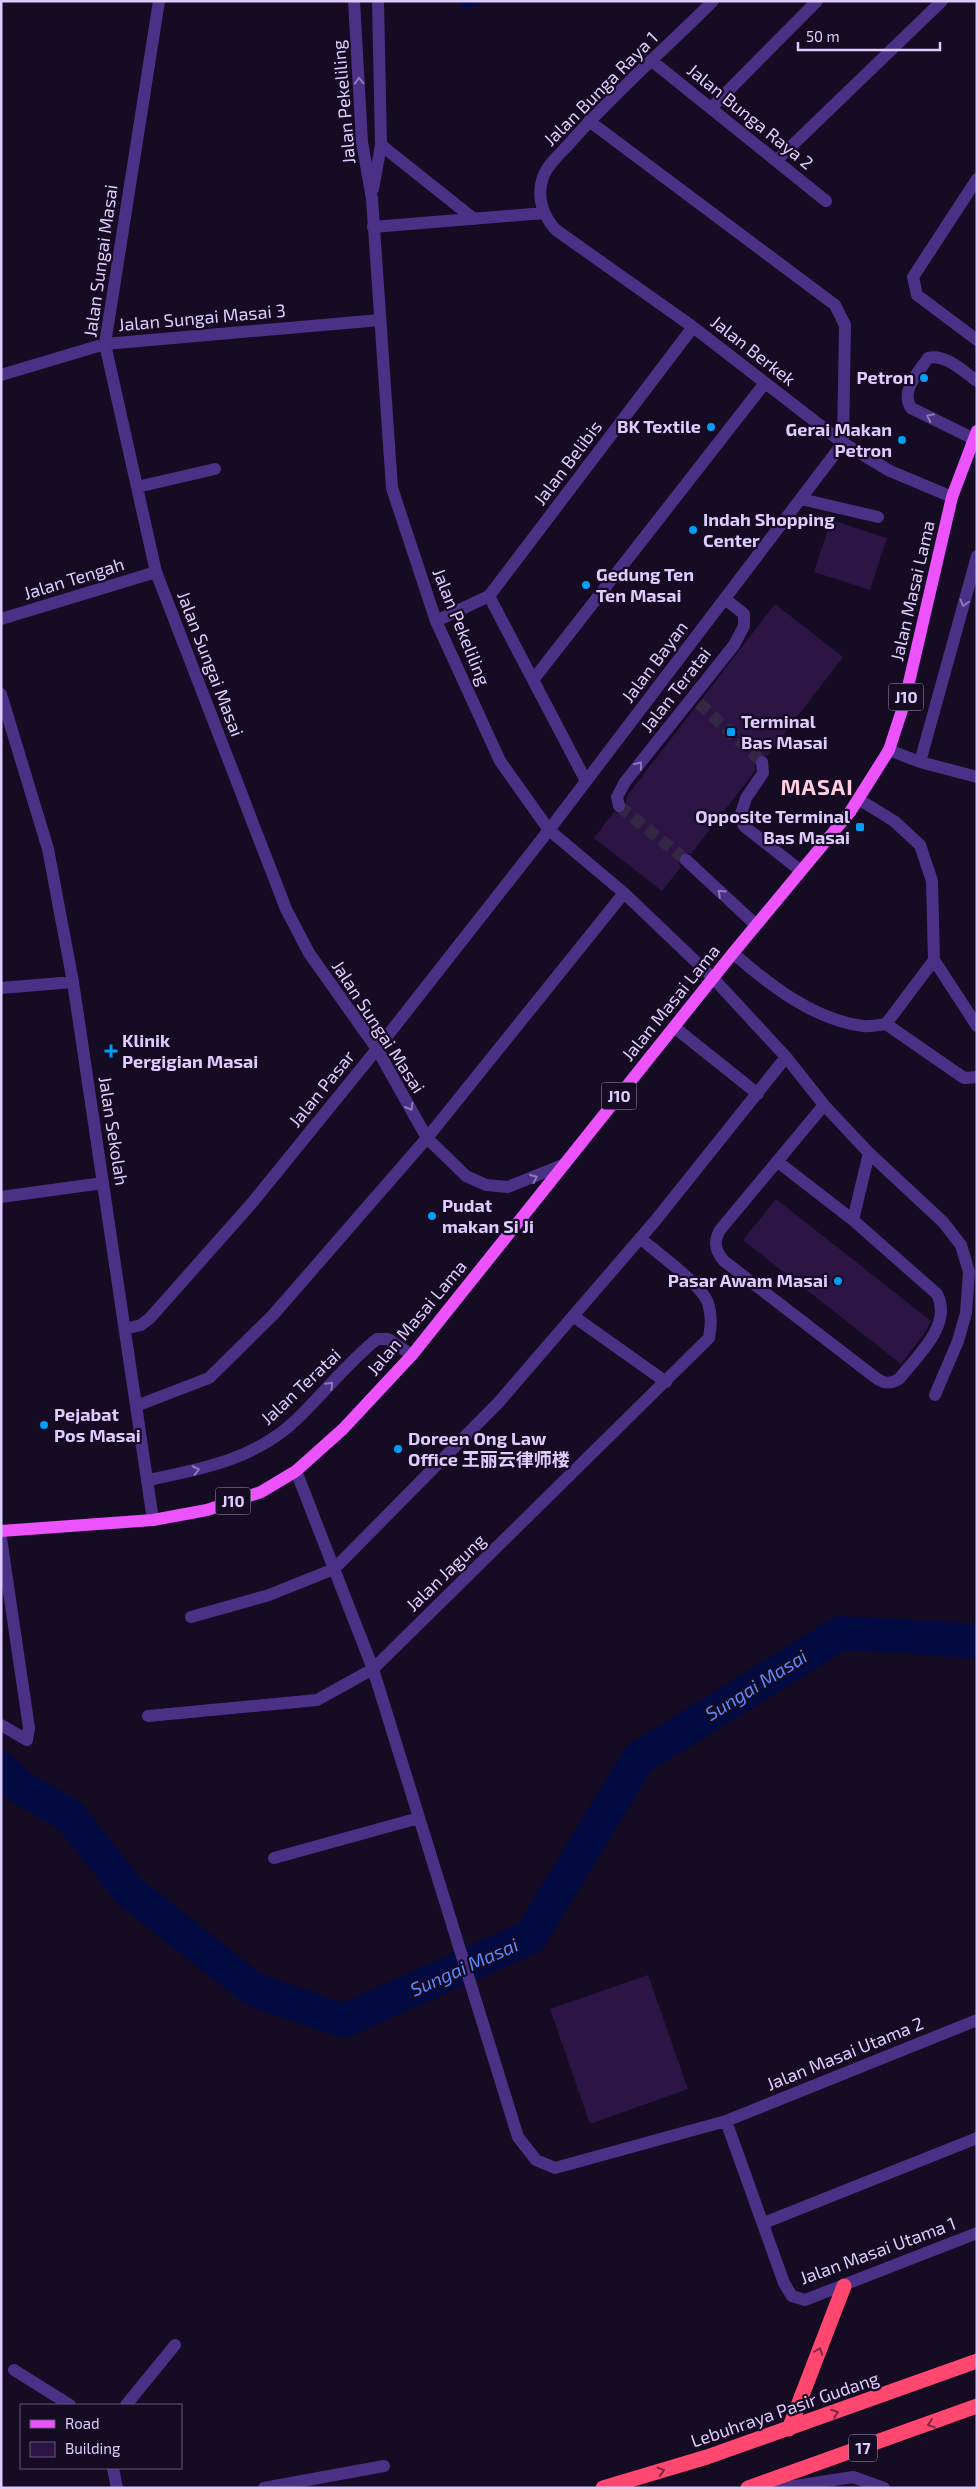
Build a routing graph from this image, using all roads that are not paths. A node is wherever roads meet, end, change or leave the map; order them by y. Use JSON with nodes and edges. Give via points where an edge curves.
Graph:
{"nodes":[{"id":1,"x":159,"y":1,"type":"edge"},
{"id":2,"x":354,"y":1,"type":"edge"},
{"id":3,"x":378,"y":1,"type":"edge"},
{"id":4,"x":713,"y":1,"type":"edge"},
{"id":5,"x":817,"y":1,"type":"edge"},
{"id":6,"x":942,"y":1,"type":"edge"},
{"id":7,"x":652,"y":61,"type":"junction"},
{"id":8,"x":711,"y":108,"type":"junction"},
{"id":9,"x":589,"y":121,"type":"junction"},
{"id":10,"x":381,"y":146,"type":"junction"},
{"id":11,"x":777,"y":160,"type":"junction"},
{"id":12,"x":977,"y":179,"type":"edge"},
{"id":13,"x":372,"y":199,"type":"junction"},
{"id":14,"x":826,"y":201,"type":"dead end"},
{"id":15,"x":544,"y":214,"type":"junction"},
{"id":16,"x":474,"y":219,"type":"junction"},
{"id":17,"x":373,"y":227,"type":"junction"},
{"id":18,"x":380,"y":320,"type":"junction"},
{"id":19,"x":694,"y":327,"type":"junction"},
{"id":20,"x":977,"y":340,"type":"edge"},
{"id":21,"x":105,"y":344,"type":"junction"},
{"id":22,"x":1,"y":375,"type":"edge"},
{"id":23,"x":977,"y":381,"type":"edge"},
{"id":24,"x":765,"y":383,"type":"junction"},
{"id":25,"x":975,"y":435,"type":"edge"},
{"id":26,"x":843,"y":444,"type":"junction"},
{"id":27,"x":215,"y":469,"type":"dead end"},
{"id":28,"x":137,"y":487,"type":"junction"},
{"id":29,"x":952,"y":497,"type":"junction"},
{"id":30,"x":801,"y":499,"type":"junction"},
{"id":31,"x":878,"y":517,"type":"dead end"},
{"id":32,"x":977,"y":556,"type":"edge"},
{"id":33,"x":156,"y":572,"type":"junction"},
{"id":34,"x":489,"y":596,"type":"junction"},
{"id":35,"x":725,"y":598,"type":"junction"},
{"id":36,"x":1,"y":619,"type":"edge"},
{"id":37,"x":436,"y":621,"type":"junction"},
{"id":38,"x":533,"y":680,"type":"junction"},
{"id":39,"x":1,"y":694,"type":"edge"},
{"id":40,"x":889,"y":750,"type":"junction"},
{"id":41,"x":762,"y":762,"type":"dead end"},
{"id":42,"x":920,"y":762,"type":"junction"},
{"id":43,"x":977,"y":777,"type":"edge"},
{"id":44,"x":586,"y":781,"type":"junction"},
{"id":45,"x":858,"y":798,"type":"junction"},
{"id":46,"x":619,"y":806,"type":"dead end"},
{"id":47,"x":549,"y":830,"type":"junction"},
{"id":48,"x":686,"y":860,"type":"tunnel mouth"},
{"id":49,"x":800,"y":871,"type":"junction"},
{"id":50,"x":624,"y":893,"type":"junction"},
{"id":51,"x":756,"y":925,"type":"junction"},
{"id":52,"x":733,"y":953,"type":"junction"},
{"id":53,"x":934,"y":960,"type":"junction"},
{"id":54,"x":713,"y":978,"type":"junction"},
{"id":55,"x":73,"y":982,"type":"junction"},
{"id":56,"x":1,"y":988,"type":"edge"},
{"id":57,"x":886,"y":1024,"type":"junction"},
{"id":58,"x":977,"y":1026,"type":"edge"},
{"id":59,"x":674,"y":1027,"type":"junction"},
{"id":60,"x":377,"y":1050,"type":"junction"},
{"id":61,"x":786,"y":1057,"type":"junction"},
{"id":62,"x":977,"y":1077,"type":"edge"},
{"id":63,"x":758,"y":1094,"type":"junction"},
{"id":64,"x":824,"y":1105,"type":"junction"},
{"id":65,"x":427,"y":1138,"type":"junction"},
{"id":66,"x":870,"y":1153,"type":"junction"},
{"id":67,"x":778,"y":1162,"type":"junction"},
{"id":68,"x":565,"y":1164,"type":"junction"},
{"id":69,"x":103,"y":1183,"type":"junction"},
{"id":70,"x":1,"y":1197,"type":"edge"},
{"id":71,"x":853,"y":1220,"type":"junction"},
{"id":72,"x":640,"y":1238,"type":"junction"},
{"id":73,"x":573,"y":1316,"type":"junction"},
{"id":74,"x":125,"y":1329,"type":"junction"},
{"id":75,"x":412,"y":1355,"type":"junction"},
{"id":76,"x":666,"y":1382,"type":"junction"},
{"id":77,"x":935,"y":1395,"type":"dead end"},
{"id":78,"x":136,"y":1406,"type":"junction"},
{"id":79,"x":296,"y":1471,"type":"junction"},
{"id":80,"x":148,"y":1480,"type":"junction"},
{"id":81,"x":153,"y":1520,"type":"junction"},
{"id":82,"x":1,"y":1531,"type":"edge"},
{"id":83,"x":1,"y":1538,"type":"edge"},
{"id":84,"x":334,"y":1569,"type":"junction"},
{"id":85,"x":191,"y":1617,"type":"dead end"},
{"id":86,"x":373,"y":1669,"type":"junction"},
{"id":87,"x":148,"y":1716,"type":"dead end"},
{"id":88,"x":1,"y":1725,"type":"edge"},
{"id":89,"x":419,"y":1818,"type":"junction"},
{"id":90,"x":274,"y":1858,"type":"dead end"},
{"id":91,"x":975,"y":2025,"type":"edge"},
{"id":92,"x":726,"y":2121,"type":"junction"},
{"id":93,"x":977,"y":2138,"type":"edge"},
{"id":94,"x":764,"y":2223,"type":"junction"},
{"id":95,"x":977,"y":2233,"type":"edge"},
{"id":96,"x":844,"y":2286,"type":"junction"},
{"id":97,"x":175,"y":2344,"type":"dead end"},
{"id":98,"x":977,"y":2361,"type":"edge"},
{"id":99,"x":14,"y":2370,"type":"dead end"},
{"id":100,"x":68,"y":2404,"type":"edge"},
{"id":101,"x":127,"y":2404,"type":"edge"},
{"id":102,"x":977,"y":2406,"type":"edge"},
{"id":103,"x":790,"y":2429,"type":"junction"},
{"id":104,"x":384,"y":2466,"type":"dead end"},
{"id":105,"x":113,"y":2469,"type":"edge"},
{"id":106,"x":117,"y":2488,"type":"edge"},
{"id":107,"x":264,"y":2488,"type":"edge"},
{"id":108,"x":603,"y":2488,"type":"edge"},
{"id":109,"x":748,"y":2488,"type":"edge"},
{"id":110,"x":782,"y":2488,"type":"edge"},
{"id":111,"x":884,"y":2488,"type":"edge"}],
"edges":[{"from":1,"to":21,"type":"street","name":"Jalan Sungai Masai"},
{"from":13,"to":2,"type":"street","name":"Jalan Pekeliling","one_way":true,"via":[[362,142]]},
{"from":3,"to":10,"type":"street","name":"Jalan Pekeliling"},
{"from":4,"to":7,"type":"street","name":"Jalan Bunga Raya 1"},
{"from":5,"to":8,"type":"street"},
{"from":6,"to":11,"type":"street"},
{"from":7,"to":8,"type":"street","name":"Jalan Bunga Raya 2"},
{"from":7,"to":9,"type":"street","name":"Jalan Bunga Raya 1"},
{"from":8,"to":11,"type":"street","name":"Jalan Bunga Raya 2"},
{"from":9,"to":15,"type":"street","name":"Jalan Bunga Raya 1","via":[[546,170],[540,188]]},
{"from":9,"to":26,"type":"street","via":[[835,305],[845,325]]},
{"from":10,"to":13,"type":"street","name":"Jalan Pekeliling"},
{"from":10,"to":16,"type":"street"},
{"from":11,"to":14,"type":"street","name":"Jalan Bunga Raya 2"},
{"from":12,"to":20,"type":"street","via":[[913,277],[917,295]]},
{"from":13,"to":17,"type":"street","name":"Jalan Pekeliling"},
{"from":15,"to":16,"type":"street"},
{"from":15,"to":19,"type":"street","name":"Jalan Berkek","via":[[556,230]]},
{"from":16,"to":17,"type":"street"},
{"from":17,"to":18,"type":"street","name":"Jalan Pekeliling"},
{"from":18,"to":21,"type":"street","name":"Jalan Sungai Masai 3"},
{"from":18,"to":37,"type":"street","name":"Jalan Pekeliling","via":[[392,488]]},
{"from":19,"to":24,"type":"street","name":"Jalan Berkek"},
{"from":19,"to":34,"type":"street","name":"Jalan Belibis"},
{"from":21,"to":22,"type":"street","name":"Jalan Sungai Masai 3"},
{"from":21,"to":28,"type":"street","name":"Jalan Sungai Masai"},
{"from":25,"to":23,"type":"street","one_way":true,"via":[[912,408],[906,400],[907,391],[928,358],[934,356]]},
{"from":24,"to":26,"type":"street","name":"Jalan Berkek"},
{"from":24,"to":38,"type":"street"},
{"from":25,"to":29,"type":"main road","name":"Jalan Masai Lama","number":"J10"},
{"from":26,"to":29,"type":"street","name":"Jalan Berkek","via":[[890,472]]},
{"from":26,"to":30,"type":"street","name":"Jalan Bayan"},
{"from":27,"to":28,"type":"street"},
{"from":28,"to":33,"type":"street","name":"Jalan Sungai Masai"},
{"from":29,"to":40,"type":"main road","name":"Jalan Masai Lama","number":"J10","via":[[904,704]]},
{"from":30,"to":31,"type":"street"},
{"from":30,"to":35,"type":"street","name":"Jalan Bayan"},
{"from":32,"to":42,"type":"street","one_way":true},
{"from":33,"to":36,"type":"street","name":"Jalan Tengah"},
{"from":33,"to":60,"type":"street","name":"Jalan Sungai Masai","via":[[286,909],[309,953]]},
{"from":34,"to":37,"type":"street","name":"Jalan Belibis"},
{"from":34,"to":38,"type":"street"},
{"from":35,"to":44,"type":"street","name":"Jalan Bayan"},
{"from":46,"to":35,"type":"street","name":"Jalan Teratai","one_way":true,"via":[[617,797],[625,782],[696,700],[744,626],[744,614]]},
{"from":37,"to":47,"type":"street","name":"Jalan Pekeliling","via":[[500,761]]},
{"from":38,"to":44,"type":"street"},
{"from":39,"to":55,"type":"street","name":"Jalan Sekolah","via":[[48,849]]},
{"from":40,"to":42,"type":"street"},
{"from":40,"to":45,"type":"main road","name":"Jalan Masai Lama","number":"J10"},
{"from":41,"to":49,"type":"street","via":[[763,773],[746,798],[740,817],[744,826]]},
{"from":42,"to":43,"type":"street"},
{"from":44,"to":47,"type":"street","name":"Jalan Bayan"},
{"from":45,"to":49,"type":"main road","name":"Jalan Masai Lama","number":"J10"},
{"from":45,"to":53,"type":"street","via":[[894,821],[920,845],[932,882]]},
{"from":47,"to":50,"type":"street","name":"Jalan Pekeliling"},
{"from":47,"to":60,"type":"street","name":"Jalan Pasar"},
{"from":51,"to":48,"type":"street","one_way":true},
{"from":49,"to":51,"type":"main road","name":"Jalan Masai Lama","number":"J10"},
{"from":50,"to":54,"type":"street","name":"Jalan Pekeliling"},
{"from":50,"to":65,"type":"street"},
{"from":51,"to":52,"type":"main road","name":"Jalan Masai Lama","number":"J10"},
{"from":52,"to":54,"type":"main road","name":"Jalan Masai Lama","number":"J10"},
{"from":52,"to":57,"type":"street","via":[[755,972],[817,1012],[863,1026]]},
{"from":53,"to":57,"type":"street"},
{"from":53,"to":58,"type":"street"},
{"from":54,"to":59,"type":"main road","name":"Jalan Masai Lama","number":"J10"},
{"from":54,"to":61,"type":"street","name":"Jalan Pekeliling"},
{"from":55,"to":56,"type":"street"},
{"from":55,"to":69,"type":"street","name":"Jalan Sekolah"},
{"from":57,"to":62,"type":"street","via":[[964,1078]]},
{"from":59,"to":63,"type":"street"},
{"from":59,"to":68,"type":"main road","name":"Jalan Masai Lama","number":"J10"},
{"from":60,"to":65,"type":"street","name":"Jalan Sungai Masai","one_way":true},
{"from":60,"to":74,"type":"street","name":"Jalan Pasar","via":[[252,1203],[150,1318],[141,1325]]},
{"from":61,"to":63,"type":"street"},
{"from":61,"to":64,"type":"street","name":"Jalan Pekeliling"},
{"from":63,"to":72,"type":"street"},
{"from":64,"to":66,"type":"street","name":"Jalan Pekeliling"},
{"from":64,"to":67,"type":"street"},
{"from":65,"to":68,"type":"street","name":"Jalan Sungai Masai","one_way":true,"via":[[466,1176],[486,1186],[517,1185]]},
{"from":65,"to":78,"type":"street","via":[[273,1315],[209,1378]]},
{"from":66,"to":71,"type":"street"},
{"from":66,"to":77,"type":"street","name":"Jalan Pekeliling","via":[[954,1234],[967,1258],[966,1313]]},
{"from":67,"to":71,"type":"street"},
{"from":67,"to":71,"type":"street","via":[[720,1230],[716,1237],[718,1254],[881,1382],[894,1382],[938,1328],[942,1308],[940,1300],[933,1288]]},
{"from":68,"to":75,"type":"main road","name":"Jalan Masai Lama","number":"J10"},
{"from":69,"to":70,"type":"street"},
{"from":69,"to":74,"type":"street","name":"Jalan Sekolah"},
{"from":72,"to":73,"type":"street"},
{"from":72,"to":76,"type":"street","name":"Jalan Jagung","via":[[688,1279],[707,1301],[711,1320],[709,1338]]},
{"from":73,"to":76,"type":"street"},
{"from":73,"to":84,"type":"street","via":[[499,1402]]},
{"from":74,"to":78,"type":"street","name":"Jalan Sekolah"},
{"from":75,"to":79,"type":"main road","name":"Jalan Masai Lama","number":"J10","via":[[343,1429]]},
{"from":80,"to":75,"type":"street","name":"Jalan Teratai","one_way":true,"via":[[203,1469],[230,1460],[274,1438],[378,1338],[388,1339]]},
{"from":76,"to":86,"type":"street","name":"Jalan Jagung"},
{"from":78,"to":80,"type":"street","name":"Jalan Sekolah"},
{"from":79,"to":81,"type":"main road","name":"Jalan Masai Lama","number":"J10","via":[[261,1492],[207,1510]]},
{"from":79,"to":84,"type":"street","name":"Jalan Masai Utama 2"},
{"from":80,"to":81,"type":"street","name":"Jalan Sekolah"},
{"from":81,"to":82,"type":"main road","name":"Jalan Masai Lama","number":"J10"},
{"from":83,"to":88,"type":"street","via":[[29,1728],[27,1740]]},
{"from":84,"to":85,"type":"street","via":[[270,1595]]},
{"from":84,"to":86,"type":"street","name":"Jalan Masai Utama 2"},
{"from":86,"to":87,"type":"street","name":"Jalan Jagung","via":[[317,1700]]},
{"from":86,"to":89,"type":"street","name":"Jalan Masai Utama 2"},
{"from":89,"to":90,"type":"street"},
{"from":89,"to":92,"type":"street","name":"Jalan Masai Utama 2","via":[[518,2136],[536,2160],[555,2168]]},
{"from":91,"to":92,"type":"street","name":"Jalan Masai Utama 2"},
{"from":92,"to":94,"type":"street"},
{"from":93,"to":94,"type":"street"},
{"from":94,"to":96,"type":"street","name":"Jalan Masai Utama 1","via":[[784,2283],[792,2296],[805,2300]]},
{"from":95,"to":96,"type":"street","name":"Jalan Masai Utama 1"},
{"from":103,"to":96,"type":"highway","one_way":true},
{"from":97,"to":101,"type":"street"},
{"from":103,"to":98,"type":"highway","name":"Lebuhraya Pasir Gudang","number":"17","one_way":true},
{"from":99,"to":100,"type":"street"},
{"from":102,"to":109,"type":"highway","number":"17","one_way":true},
{"from":108,"to":103,"type":"highway","name":"Lebuhraya Pasir Gudang","number":"17","one_way":true},
{"from":104,"to":107,"type":"street"},
{"from":105,"to":106,"type":"street"},
{"from":110,"to":111,"type":"street","via":[[853,2477]]}]}
